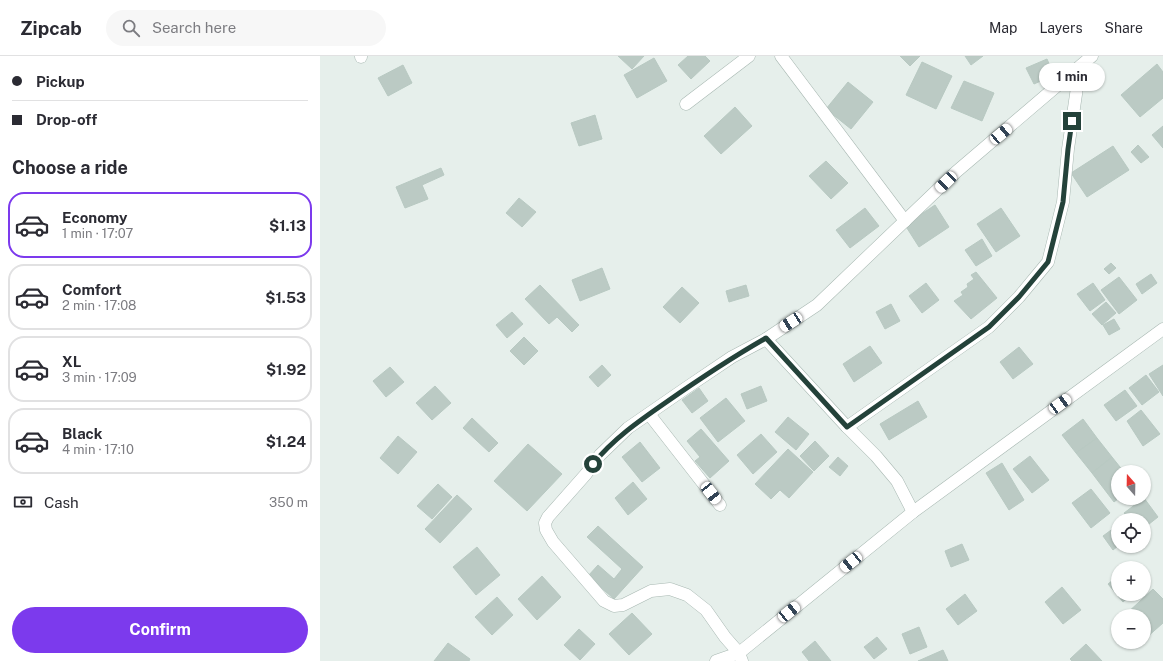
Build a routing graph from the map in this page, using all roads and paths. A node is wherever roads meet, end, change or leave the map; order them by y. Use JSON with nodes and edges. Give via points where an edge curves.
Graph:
{"nodes":[{"id":1,"x":749,"y":56,"type":"edge"},
{"id":2,"x":781,"y":56,"type":"edge"},
{"id":3,"x":1092,"y":56,"type":"edge"},
{"id":4,"x":1080,"y":67,"type":"junction"},
{"id":5,"x":686,"y":104,"type":"dead end"},
{"id":6,"x":905,"y":221,"type":"junction"},
{"id":7,"x":1163,"y":329,"type":"edge"},
{"id":8,"x":766,"y":338,"type":"junction"},
{"id":9,"x":649,"y":414,"type":"junction"},
{"id":10,"x":847,"y":427,"type":"junction"},
{"id":11,"x":720,"y":505,"type":"dead end"},
{"id":12,"x":913,"y":512,"type":"junction"},
{"id":13,"x":741,"y":657,"type":"edge"},
{"id":14,"x":716,"y":661,"type":"edge"}],
"edges":[{"from":1,"to":5,"type":"street"},
{"from":2,"to":6,"type":"street"},
{"from":3,"to":4,"type":"street"},
{"from":4,"to":6,"type":"street","via":[[956,172]]},
{"from":4,"to":10,"type":"street","via":[[1063,202],[1048,262],[1019,297],[989,327]]},
{"from":6,"to":8,"type":"street","via":[[817,305]]},
{"from":7,"to":12,"type":"street"},
{"from":8,"to":9,"type":"street","via":[[732,357]]},
{"from":8,"to":10,"type":"street"},
{"from":9,"to":11,"type":"street"},
{"from":9,"to":13,"type":"street","via":[[628,428],[600,455],[548,517],[545,523],[546,530],[553,542],[604,601],[614,606],[623,605],[651,591],[670,589],[687,595],[706,610]]},
{"from":10,"to":12,"type":"street","via":[[897,481]]},
{"from":12,"to":13,"type":"street"},
{"from":13,"to":14,"type":"street"}]}
